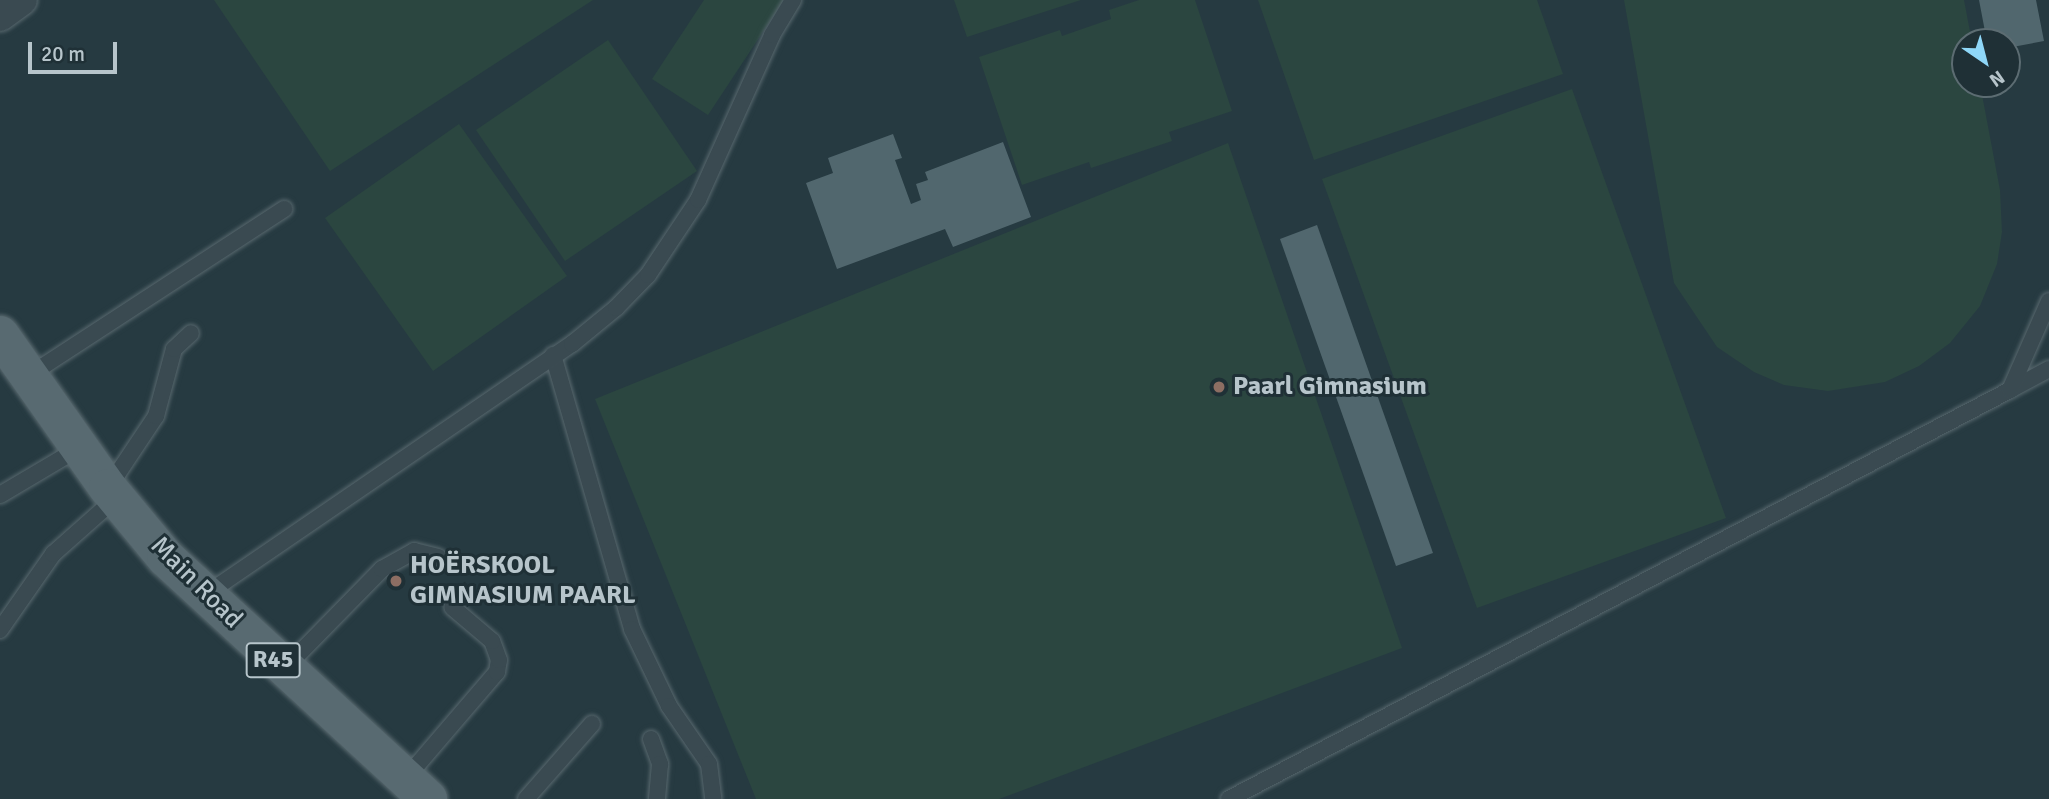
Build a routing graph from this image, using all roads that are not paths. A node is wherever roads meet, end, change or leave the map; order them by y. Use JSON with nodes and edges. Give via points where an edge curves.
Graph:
{"nodes":[{"id":1,"x":22,"y":0,"type":"edge"},
{"id":2,"x":793,"y":0,"type":"edge"},
{"id":3,"x":0,"y":16,"type":"edge"},
{"id":4,"x":284,"y":209,"type":"dead end"},
{"id":5,"x":2049,"y":301,"type":"edge"},
{"id":6,"x":191,"y":333,"type":"dead end"},
{"id":7,"x":0,"y":336,"type":"edge"},
{"id":8,"x":554,"y":355,"type":"junction"},
{"id":9,"x":2049,"y":369,"type":"edge"},
{"id":10,"x":28,"y":376,"type":"junction"},
{"id":11,"x":2010,"y":390,"type":"junction"},
{"id":12,"x":79,"y":448,"type":"junction"},
{"id":13,"x":112,"y":493,"type":"junction"},
{"id":14,"x":0,"y":495,"type":"edge"},
{"id":15,"x":439,"y":557,"type":"dead end"},
{"id":16,"x":205,"y":595,"type":"junction"},
{"id":17,"x":453,"y":607,"type":"dead end"},
{"id":18,"x":0,"y":631,"type":"edge"},
{"id":19,"x":283,"y":670,"type":"junction"},
{"id":20,"x":592,"y":724,"type":"dead end"},
{"id":21,"x":651,"y":739,"type":"dead end"},
{"id":22,"x":417,"y":789,"type":"edge"},
{"id":23,"x":526,"y":799,"type":"edge"},
{"id":24,"x":657,"y":799,"type":"edge"},
{"id":25,"x":713,"y":799,"type":"edge"},
{"id":26,"x":1229,"y":799,"type":"edge"}],
"edges":[{"from":1,"to":3,"type":"street"},
{"from":2,"to":8,"type":"lane","via":[[772,35],[698,200],[671,245],[616,308]]},
{"from":4,"to":10,"type":"lane"},
{"from":5,"to":11,"type":"lane"},
{"from":6,"to":13,"type":"lane","via":[[174,349],[156,416]]},
{"from":7,"to":10,"type":"main road","name":"Main Road","number":"R45"},
{"from":8,"to":16,"type":"lane"},
{"from":8,"to":25,"type":"lane","via":[[632,629],[669,706],[709,764]]},
{"from":9,"to":11,"type":"lane"},
{"from":10,"to":12,"type":"main road","name":"Main Road","number":"R45"},
{"from":11,"to":26,"type":"lane"},
{"from":12,"to":13,"type":"main road","name":"Main Road","number":"R45"},
{"from":12,"to":14,"type":"lane"},
{"from":13,"to":16,"type":"main road","name":"Main Road","number":"R45"},
{"from":13,"to":18,"type":"lane","via":[[53,554]]},
{"from":15,"to":19,"type":"lane","via":[[414,551],[382,569]]},
{"from":16,"to":19,"type":"main road","name":"Main Road","number":"R45"},
{"from":17,"to":22,"type":"lane","via":[[492,641],[499,660],[497,671]]},
{"from":19,"to":22,"type":"main road","name":"Main Road","number":"R45"},
{"from":20,"to":23,"type":"lane"},
{"from":21,"to":24,"type":"lane","via":[[660,764]]}]}
